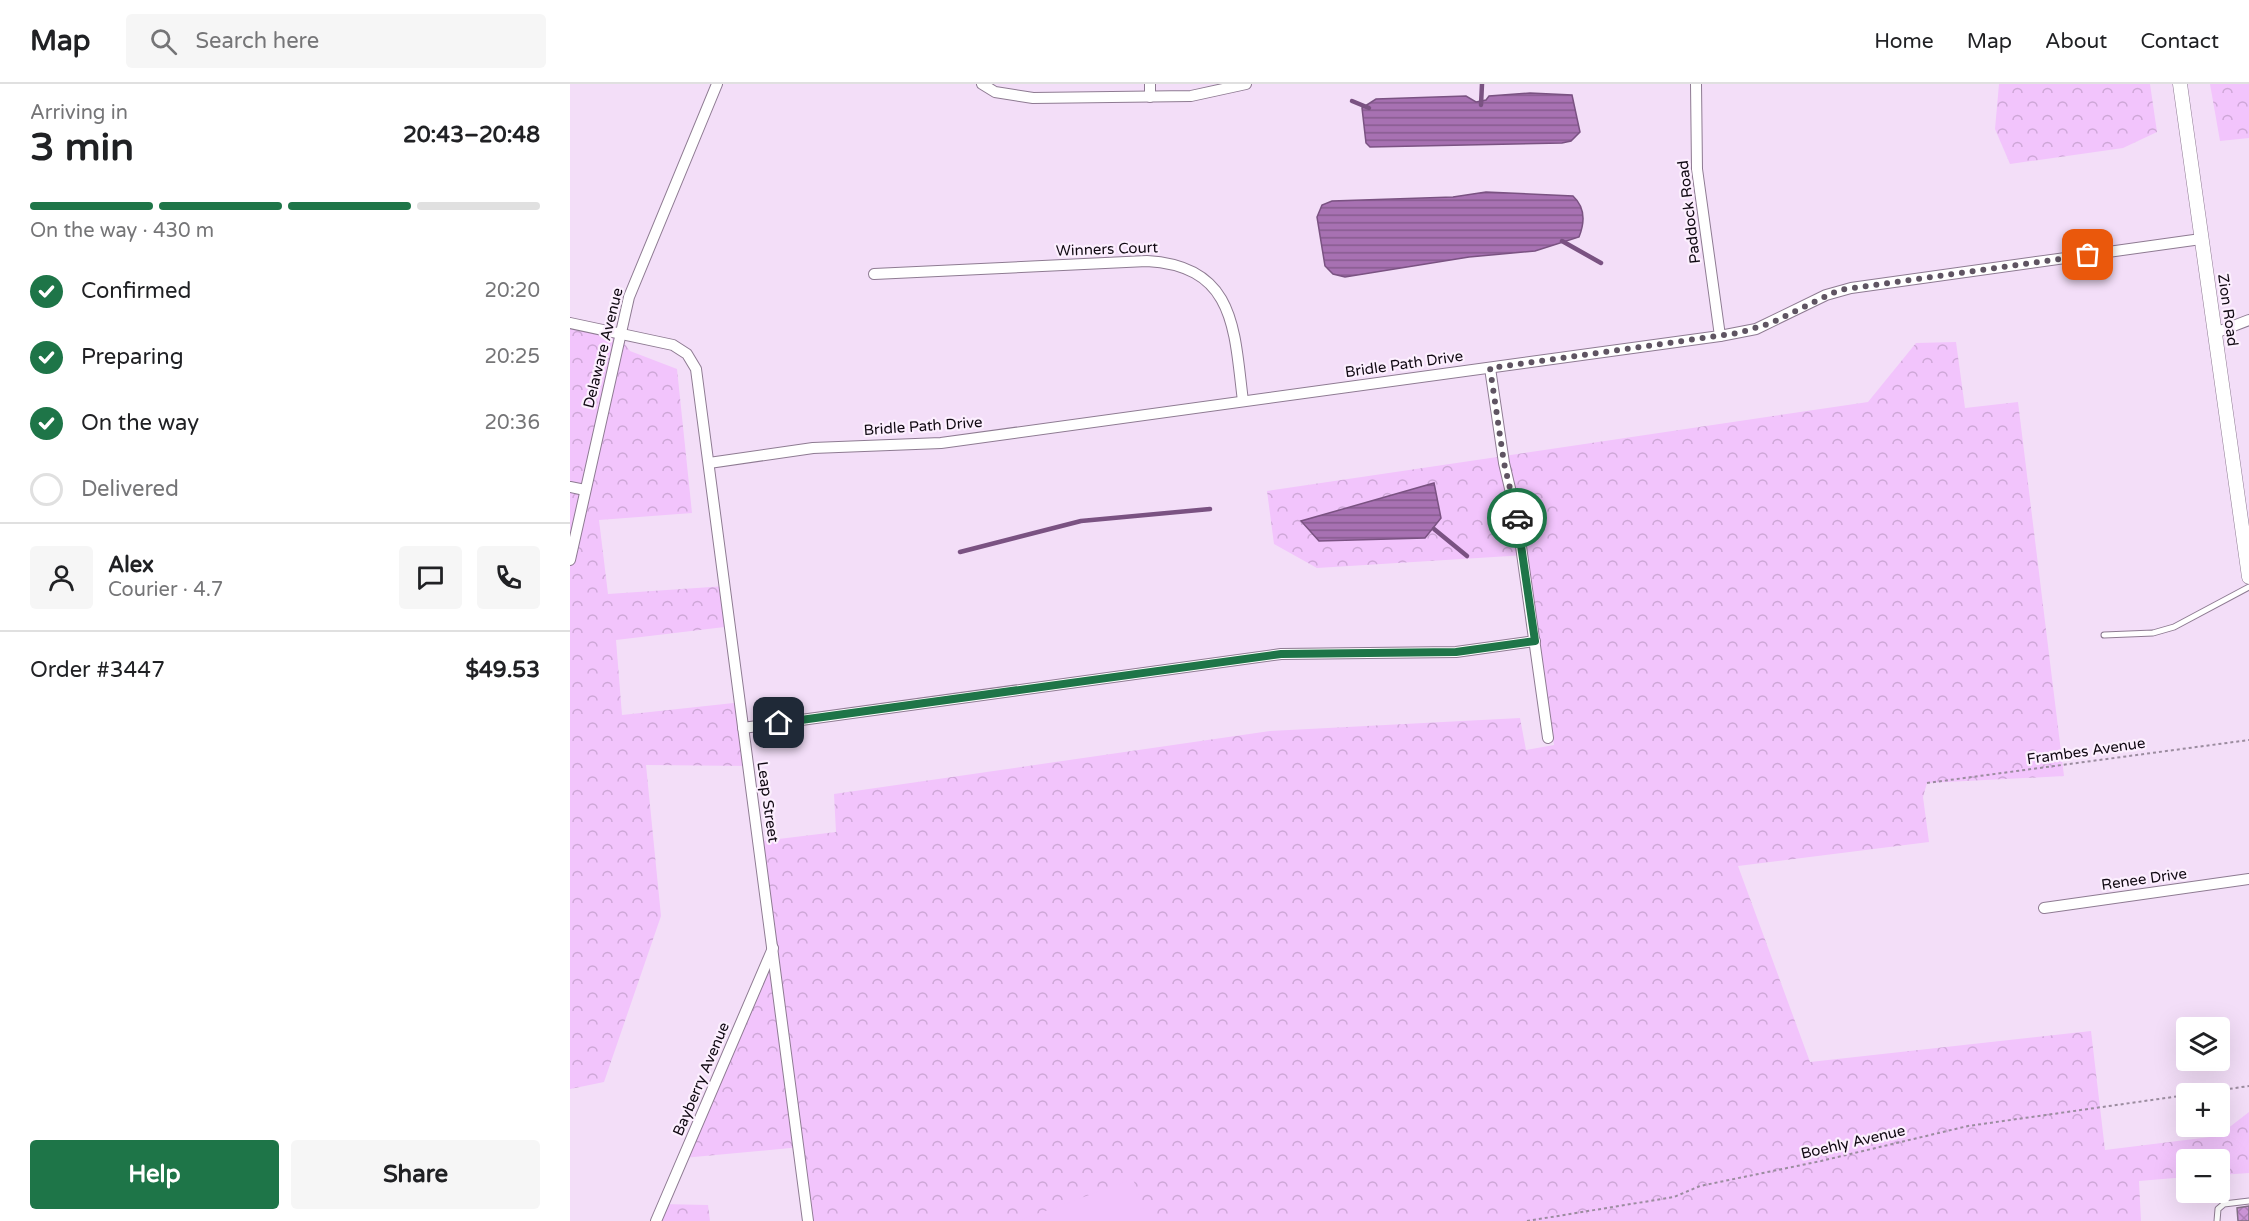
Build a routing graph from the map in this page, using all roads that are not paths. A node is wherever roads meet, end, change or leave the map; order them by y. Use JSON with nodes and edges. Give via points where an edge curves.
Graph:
{"nodes":[{"id":1,"x":717,"y":84,"type":"edge"},
{"id":2,"x":982,"y":84,"type":"edge"},
{"id":3,"x":1150,"y":84,"type":"edge"},
{"id":4,"x":1246,"y":84,"type":"edge"},
{"id":5,"x":1696,"y":84,"type":"edge"},
{"id":6,"x":2180,"y":84,"type":"edge"},
{"id":7,"x":1150,"y":97,"type":"junction"},
{"id":8,"x":2201,"y":239,"type":"junction"},
{"id":9,"x":874,"y":274,"type":"dead end"},
{"id":10,"x":2249,"y":321,"type":"edge"},
{"id":11,"x":570,"y":324,"type":"edge"},
{"id":12,"x":2215,"y":333,"type":"junction"},
{"id":13,"x":619,"y":334,"type":"junction"},
{"id":14,"x":1720,"y":336,"type":"junction"},
{"id":15,"x":1490,"y":368,"type":"junction"},
{"id":16,"x":1243,"y":401,"type":"junction"},
{"id":17,"x":709,"y":463,"type":"junction"},
{"id":18,"x":570,"y":487,"type":"edge"},
{"id":19,"x":585,"y":490,"type":"junction"},
{"id":20,"x":570,"y":560,"type":"edge"},
{"id":21,"x":2249,"y":577,"type":"edge"},
{"id":22,"x":2249,"y":587,"type":"edge"},
{"id":23,"x":2104,"y":635,"type":"dead end"},
{"id":24,"x":1535,"y":641,"type":"junction"},
{"id":25,"x":743,"y":728,"type":"junction"},
{"id":26,"x":1548,"y":738,"type":"dead end"},
{"id":27,"x":2249,"y":879,"type":"edge"},
{"id":28,"x":2044,"y":908,"type":"dead end"},
{"id":29,"x":773,"y":948,"type":"junction"},
{"id":30,"x":2249,"y":1201,"type":"edge"},
{"id":31,"x":656,"y":1221,"type":"edge"},
{"id":32,"x":808,"y":1221,"type":"edge"},
{"id":33,"x":2217,"y":1221,"type":"edge"}],
"edges":[{"from":1,"to":13,"type":"street","name":"Delaware Avenue","via":[[634,283]]},
{"from":2,"to":7,"type":"street","via":[[995,92],[1033,98]]},
{"from":3,"to":7,"type":"street"},
{"from":4,"to":7,"type":"street","via":[[1206,94]]},
{"from":5,"to":14,"type":"street","name":"Paddock Road","via":[[1696,169]]},
{"from":6,"to":8,"type":"street","name":"Zion Road"},
{"from":8,"to":12,"type":"street","name":"Zion Road"},
{"from":8,"to":14,"type":"street","name":"Bridle Path Drive","via":[[1839,290],[1763,326]]},
{"from":9,"to":16,"type":"street","name":"Winners Court","via":[[1147,261],[1178,264],[1211,284],[1226,307],[1233,325]]},
{"from":10,"to":12,"type":"street"},
{"from":11,"to":13,"type":"street","name":"Leap Street"},
{"from":12,"to":21,"type":"street","name":"Zion Road"},
{"from":13,"to":17,"type":"street","name":"Leap Street","via":[[673,345],[690,358],[699,382]]},
{"from":13,"to":19,"type":"street","name":"Delaware Avenue"},
{"from":14,"to":15,"type":"street","name":"Bridle Path Drive"},
{"from":15,"to":16,"type":"street","name":"Bridle Path Drive"},
{"from":15,"to":24,"type":"street"},
{"from":16,"to":17,"type":"street","name":"Bridle Path Drive","via":[[941,442],[813,448]]},
{"from":17,"to":25,"type":"street","name":"Leap Street"},
{"from":18,"to":19,"type":"street"},
{"from":19,"to":20,"type":"street","name":"Delaware Avenue"},
{"from":22,"to":23,"type":"lane","via":[[2174,627],[2153,633]]},
{"from":24,"to":25,"type":"street","via":[[1456,652],[1281,654]]},
{"from":24,"to":26,"type":"street"},
{"from":25,"to":29,"type":"street","name":"Leap Street"},
{"from":27,"to":28,"type":"street","name":"Renee Drive"},
{"from":29,"to":31,"type":"street","name":"Bayberry Avenue"},
{"from":29,"to":32,"type":"street","name":"Leap Street"},
{"from":30,"to":33,"type":"lane","via":[[2224,1204],[2218,1209]]}]}
